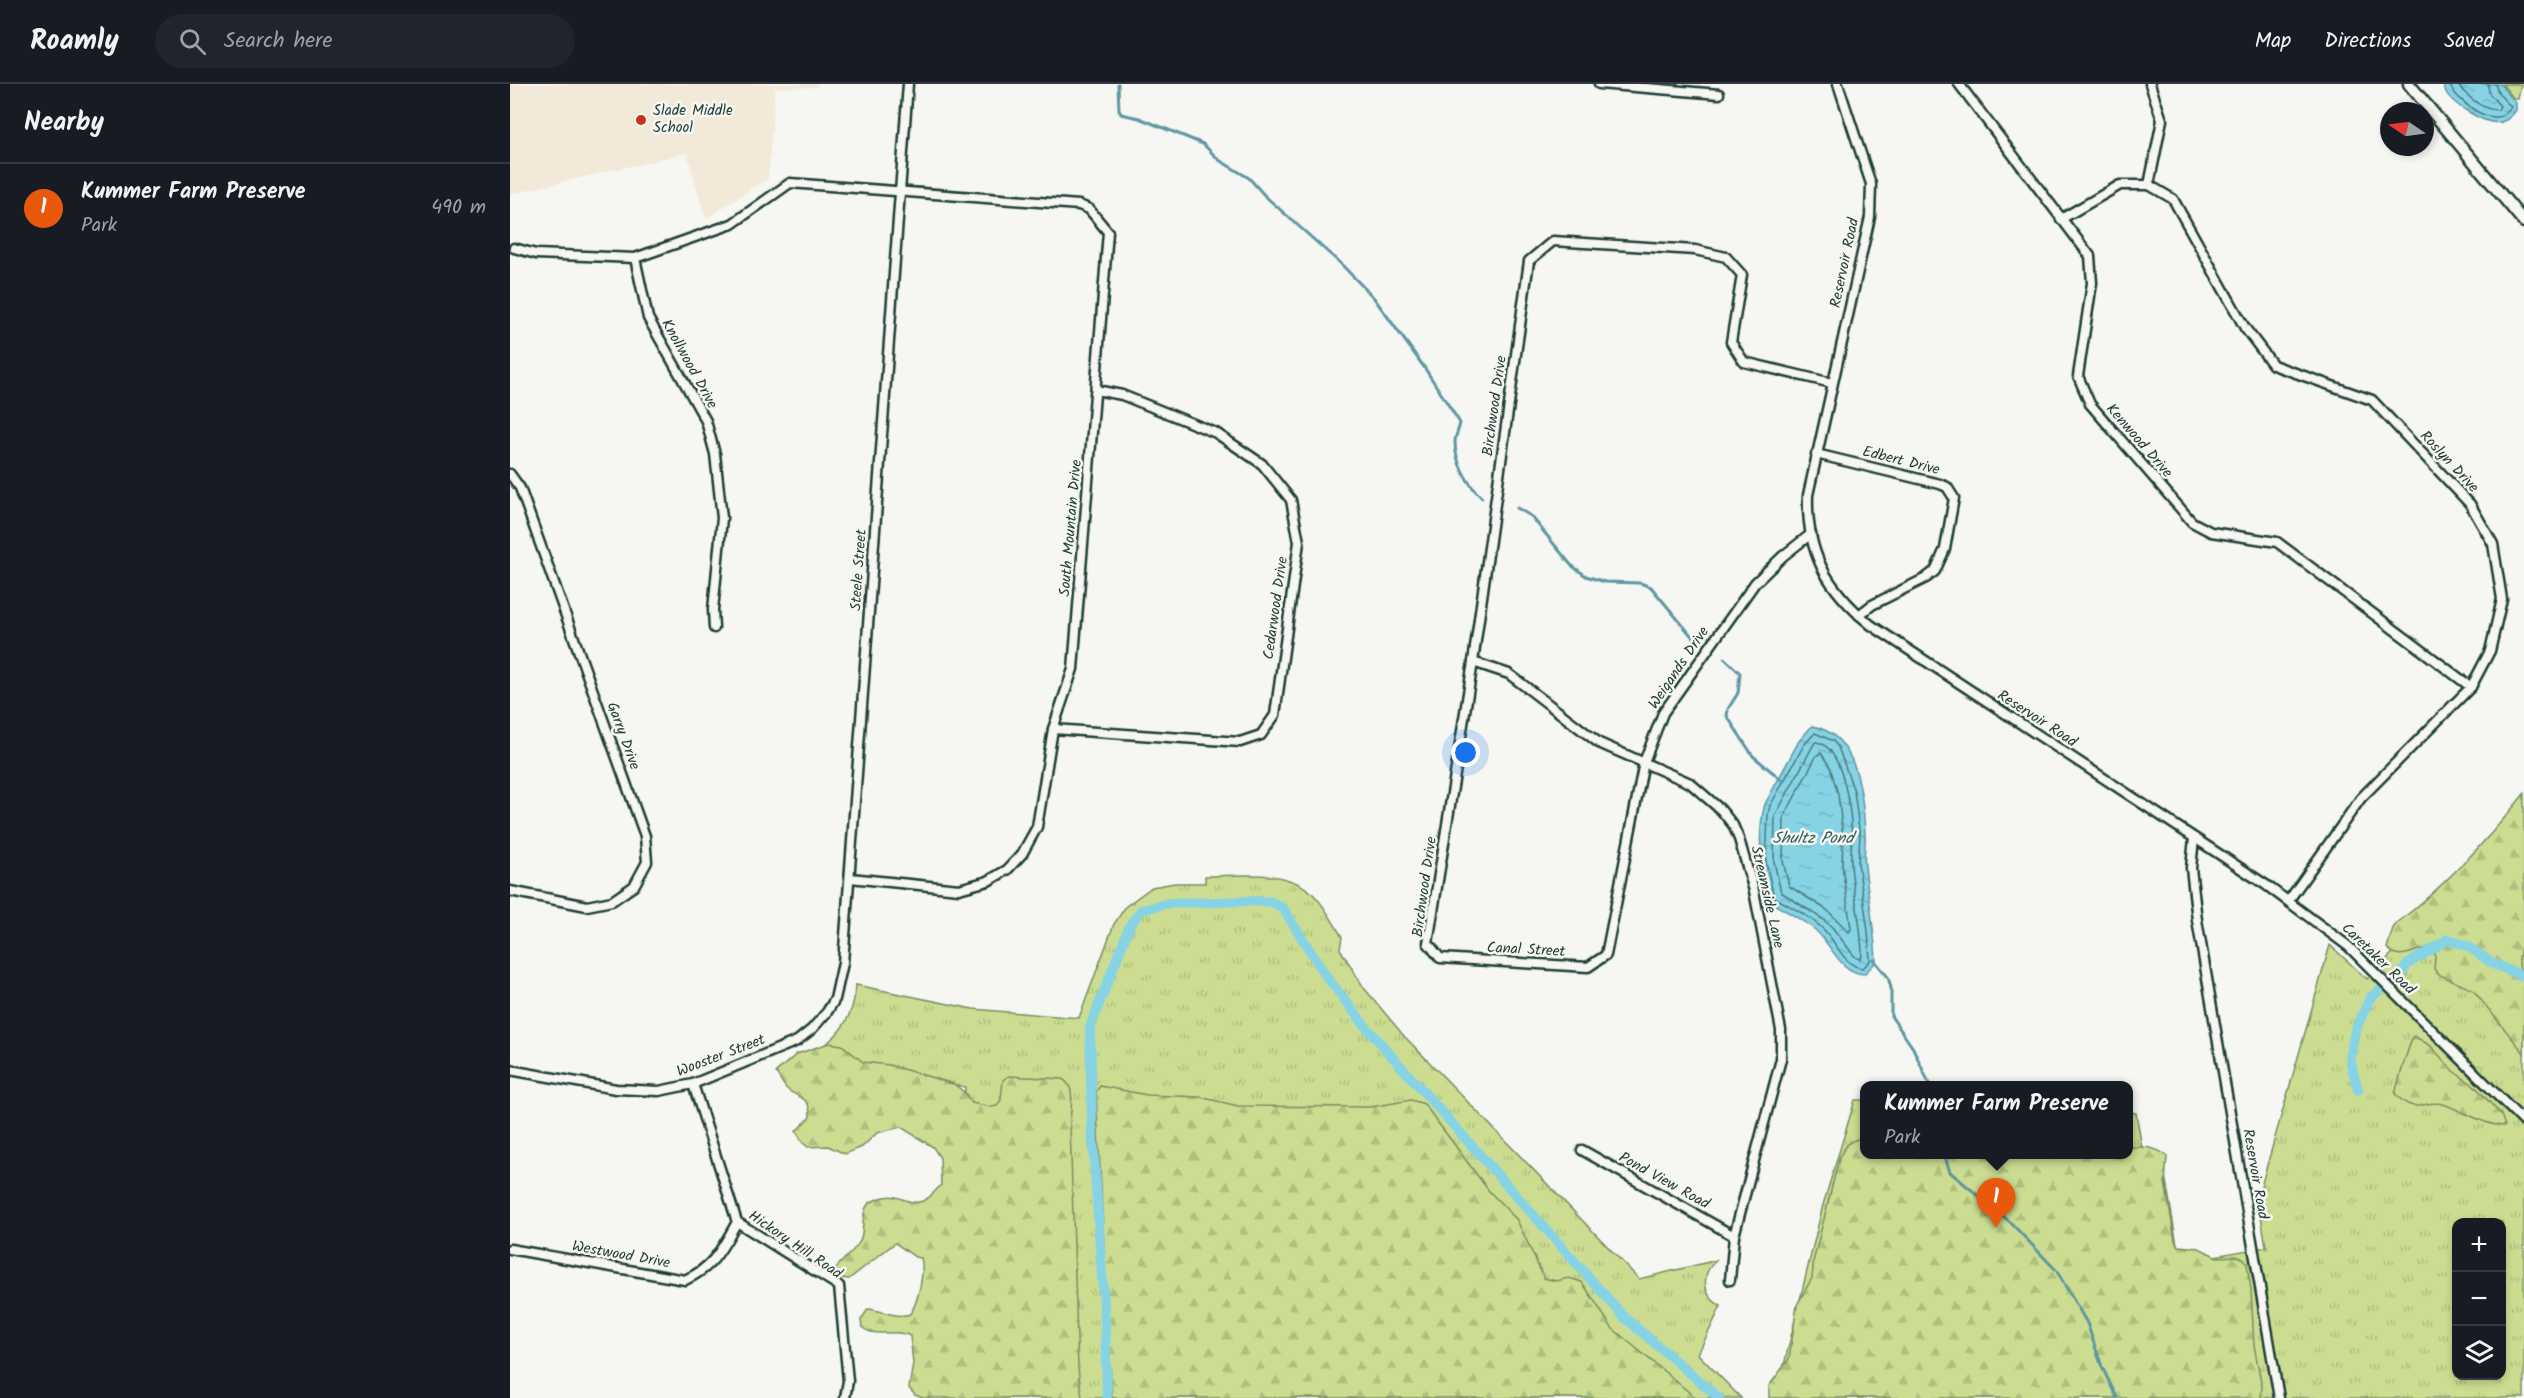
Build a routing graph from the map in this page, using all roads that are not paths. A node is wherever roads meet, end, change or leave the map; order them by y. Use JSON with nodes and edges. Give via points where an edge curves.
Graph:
{"nodes":[{"id":1,"x":908,"y":84,"type":"edge"},
{"id":2,"x":1599,"y":84,"type":"edge"},
{"id":3,"x":1838,"y":84,"type":"edge"},
{"id":4,"x":1959,"y":84,"type":"edge"},
{"id":5,"x":2150,"y":84,"type":"edge"},
{"id":6,"x":2409,"y":84,"type":"edge"},
{"id":7,"x":1719,"y":94,"type":"dead end"},
{"id":8,"x":2149,"y":185,"type":"junction"},
{"id":9,"x":901,"y":192,"type":"junction"},
{"id":10,"x":2061,"y":219,"type":"junction"},
{"id":11,"x":2524,"y":222,"type":"edge"},
{"id":12,"x":514,"y":248,"type":"dead end"},
{"id":13,"x":635,"y":258,"type":"junction"},
{"id":14,"x":1832,"y":383,"type":"junction"},
{"id":15,"x":1096,"y":390,"type":"junction"},
{"id":16,"x":1816,"y":454,"type":"junction"},
{"id":17,"x":510,"y":474,"type":"edge"},
{"id":18,"x":1811,"y":534,"type":"junction"},
{"id":19,"x":1858,"y":615,"type":"junction"},
{"id":20,"x":714,"y":628,"type":"dead end"},
{"id":21,"x":1473,"y":662,"type":"junction"},
{"id":22,"x":2471,"y":687,"type":"junction"},
{"id":23,"x":1053,"y":729,"type":"junction"},
{"id":24,"x":1644,"y":762,"type":"junction"},
{"id":25,"x":2194,"y":838,"type":"junction"},
{"id":26,"x":850,"y":878,"type":"junction"},
{"id":27,"x":510,"y":891,"type":"edge"},
{"id":28,"x":2289,"y":900,"type":"junction"},
{"id":29,"x":1606,"y":955,"type":"joint"},
{"id":30,"x":1440,"y":958,"type":"joint"},
{"id":31,"x":797,"y":1041,"type":"joint"},
{"id":32,"x":510,"y":1070,"type":"edge"},
{"id":33,"x":693,"y":1084,"type":"junction"},
{"id":34,"x":2524,"y":1122,"type":"edge"},
{"id":35,"x":1582,"y":1150,"type":"dead end"},
{"id":36,"x":737,"y":1222,"type":"junction"},
{"id":37,"x":1734,"y":1236,"type":"junction"},
{"id":38,"x":510,"y":1249,"type":"edge"},
{"id":39,"x":1730,"y":1280,"type":"dead end"},
{"id":40,"x":845,"y":1398,"type":"edge"},
{"id":41,"x":2279,"y":1398,"type":"edge"}],
"edges":[{"from":1,"to":9,"type":"street","name":"Steele Street"},
{"from":2,"to":7,"type":"street"},
{"from":3,"to":14,"type":"street","name":"Reservoir Road","via":[[1871,184],[1870,217]]},
{"from":4,"to":10,"type":"street","name":"Kenwood Drive"},
{"from":5,"to":8,"type":"street","via":[[2162,120]]},
{"from":6,"to":11,"type":"street"},
{"from":8,"to":10,"type":"street","via":[[2120,185]]},
{"from":8,"to":22,"type":"street","name":"Roslyn Drive","via":[[2173,200],[2244,328],[2273,365],[2372,400],[2470,504],[2493,544],[2502,599],[2490,651]]},
{"from":9,"to":13,"type":"street","name":"South Mountain Drive","via":[[790,183],[732,224]]},
{"from":9,"to":15,"type":"street","name":"South Mountain Drive","via":[[1079,204],[1094,214],[1108,232]]},
{"from":9,"to":26,"type":"street","name":"Steele Street"},
{"from":10,"to":22,"type":"street","name":"Kenwood Drive","via":[[2090,256],[2092,283],[2078,376],[2090,404],[2192,522],[2211,532],[2277,542]]},
{"from":12,"to":13,"type":"street","via":[[536,254]]},
{"from":13,"to":20,"type":"street","name":"Knollwood Drive","via":[[648,318],[706,421],[715,454],[722,518]]},
{"from":14,"to":16,"type":"street","name":"Reservoir Road"},
{"from":14,"to":21,"type":"street","name":"Birchwood Drive","via":[[1744,362],[1731,342],[1742,275],[1726,257],[1695,250],[1553,241],[1529,261]]},
{"from":15,"to":23,"type":"street","name":"South Mountain Drive","via":[[1073,669]]},
{"from":15,"to":23,"type":"street","name":"Cedarwood Drive","via":[[1122,395],[1216,433],[1262,464],[1291,500],[1299,542],[1275,715],[1261,735],[1239,742]]},
{"from":16,"to":18,"type":"street","name":"Reservoir Road","via":[[1809,495]]},
{"from":16,"to":19,"type":"street","name":"Edbert Drive","via":[[1940,484],[1954,498],[1945,549],[1935,570]]},
{"from":17,"to":27,"type":"street","name":"Garry Drive","via":[[520,488],[645,836],[647,862],[634,886],[612,901],[587,906]]},
{"from":18,"to":19,"type":"street","name":"Reservoir Road","via":[[1832,588]]},
{"from":18,"to":24,"type":"street","name":"Weigands Drive","via":[[1763,574],[1744,597],[1671,699]]},
{"from":19,"to":25,"type":"street","name":"Reservoir Road"},
{"from":21,"to":24,"type":"street","name":"Streamside Lane","via":[[1509,674],[1599,743]]},
{"from":21,"to":30,"type":"street","name":"Birchwood Drive","via":[[1428,943]]},
{"from":22,"to":28,"type":"street","name":"Roslyn Drive","via":[[2361,798]]},
{"from":23,"to":26,"type":"street","name":"South Mountain Drive","via":[[1037,827],[1022,854],[1007,870],[988,881],[959,889]]},
{"from":24,"to":29,"type":"street","name":"Weigands Drive"},
{"from":24,"to":37,"type":"street","name":"Streamside Lane","via":[[1690,783],[1733,825],[1754,891],[1781,1030],[1781,1059]]},
{"from":25,"to":28,"type":"street","name":"Caretaker Road"},
{"from":25,"to":41,"type":"street","name":"Reservoir Road","via":[[2191,860],[2197,920]]},
{"from":26,"to":31,"type":"street","name":"Steele Street","via":[[838,989],[827,1012]]},
{"from":28,"to":34,"type":"street","name":"Caretaker Road","via":[[2348,946]]},
{"from":29,"to":30,"type":"street","name":"Canal Street","via":[[1588,968]]},
{"from":31,"to":33,"type":"street","name":"Wooster Street"},
{"from":32,"to":33,"type":"street","name":"Wooster Street","via":[[616,1089],[658,1091]]},
{"from":33,"to":36,"type":"street","name":"Hickory Hill Road"},
{"from":35,"to":37,"type":"street","name":"Pond View Road"},
{"from":36,"to":38,"type":"street","name":"Westwood Drive","via":[[717,1256],[702,1272],[685,1280]]},
{"from":36,"to":40,"type":"street","name":"Hickory Hill Road","via":[[839,1286],[848,1381]]},
{"from":37,"to":39,"type":"street","name":"Streamside Lane"}]}
